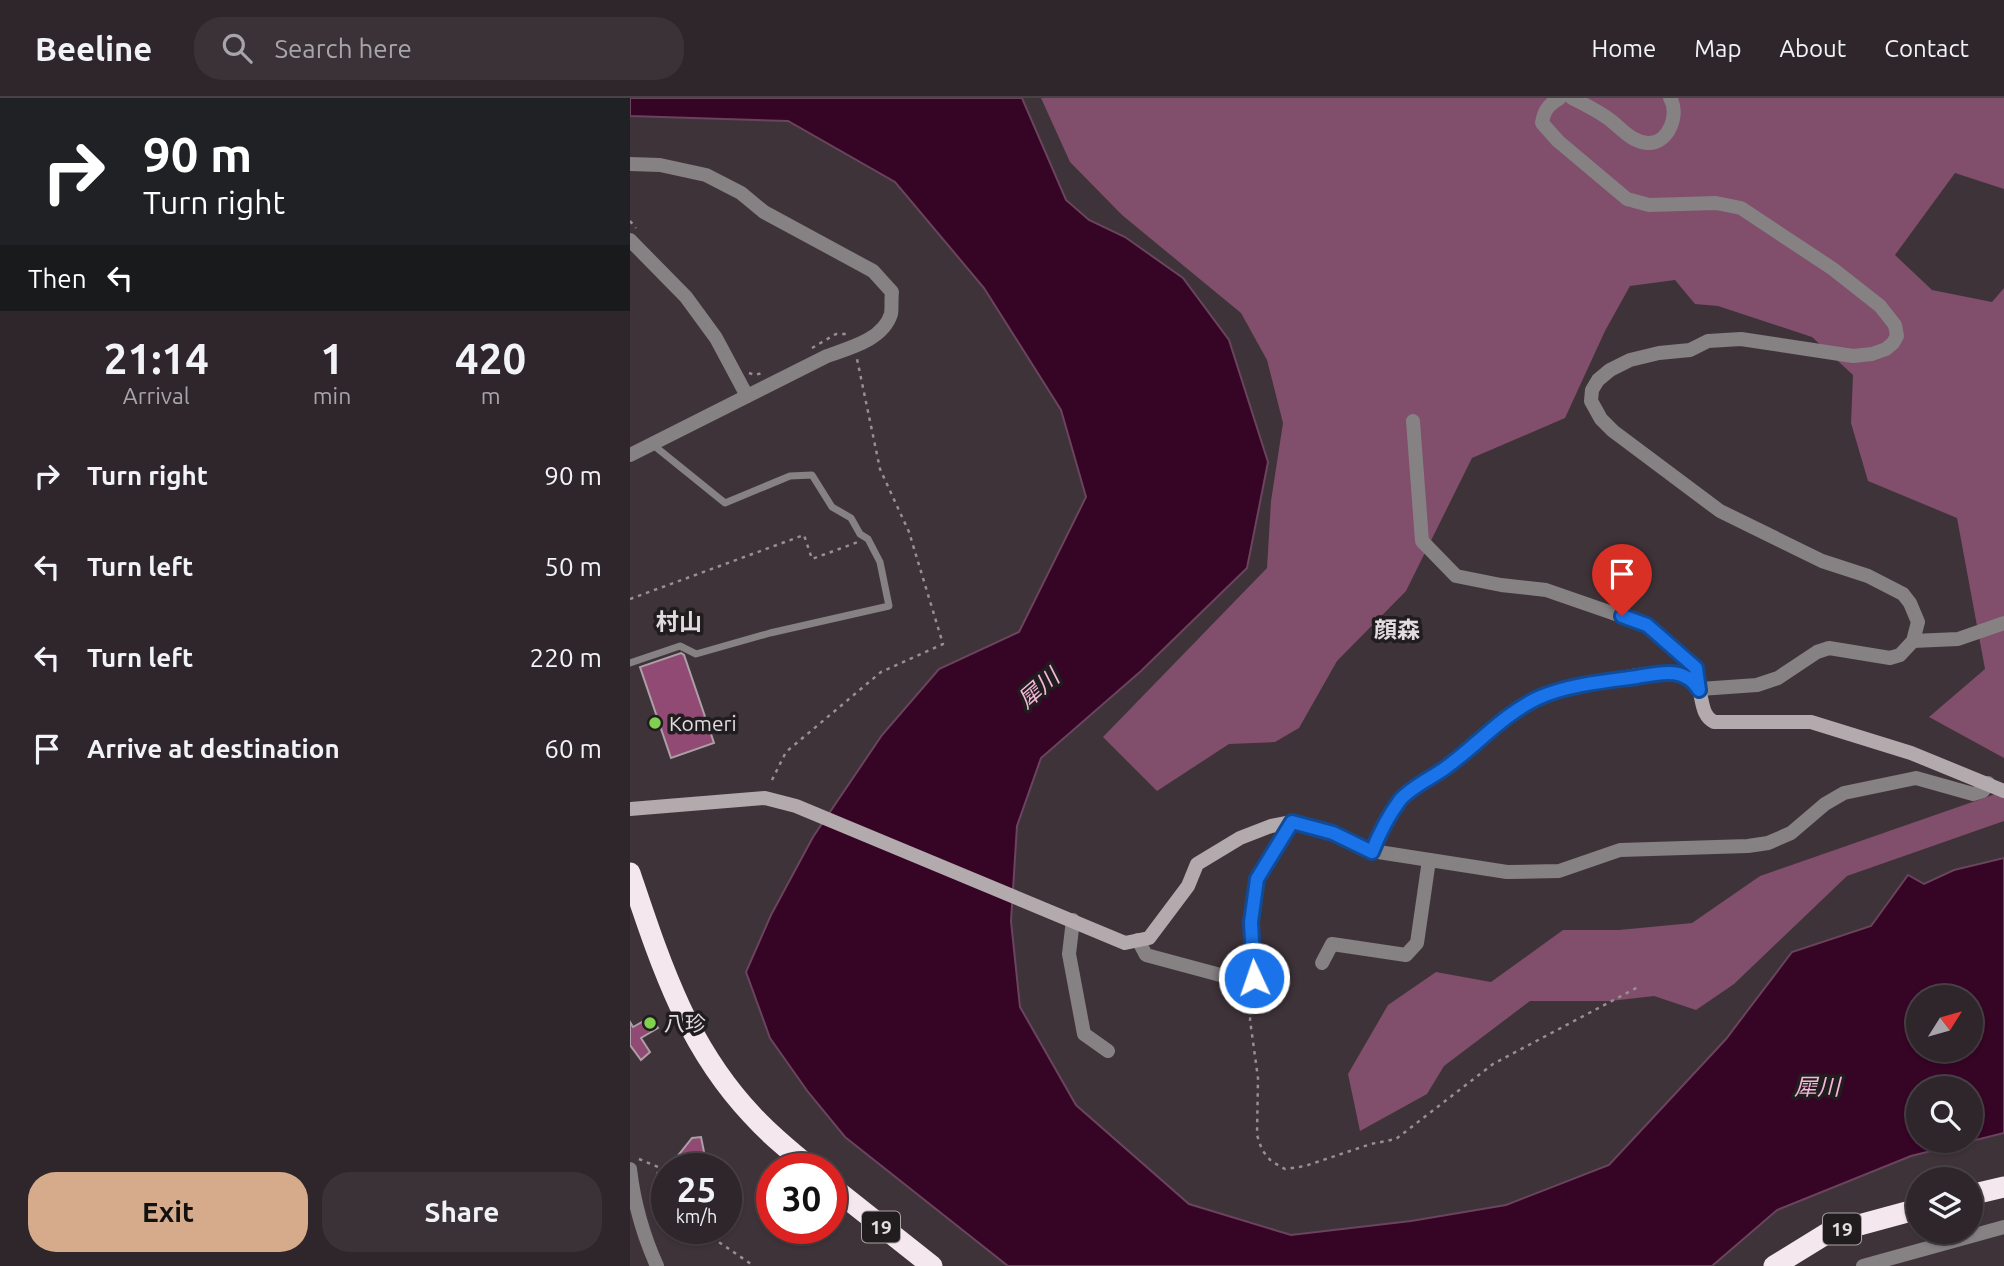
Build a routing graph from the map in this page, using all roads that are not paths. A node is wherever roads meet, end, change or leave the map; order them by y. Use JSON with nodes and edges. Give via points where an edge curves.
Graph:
{"nodes":[{"id":1,"x":1560,"y":98,"type":"edge"},
{"id":2,"x":1572,"y":98,"type":"edge"},
{"id":3,"x":1670,"y":98,"type":"edge"},
{"id":4,"x":630,"y":164,"type":"edge"},
{"id":5,"x":635,"y":235,"type":"edge"},
{"id":6,"x":747,"y":396,"type":"junction"},
{"id":7,"x":1413,"y":421,"type":"dead end"},
{"id":8,"x":651,"y":444,"type":"junction"},
{"id":9,"x":630,"y":455,"type":"edge"},
{"id":10,"x":2004,"y":623,"type":"edge"},
{"id":11,"x":1913,"y":640,"type":"junction"},
{"id":12,"x":630,"y":663,"type":"edge"},
{"id":13,"x":1699,"y":690,"type":"junction"},
{"id":14,"x":1987,"y":783,"type":"junction"},
{"id":15,"x":2004,"y":791,"type":"edge"},
{"id":16,"x":630,"y":809,"type":"edge"},
{"id":17,"x":1292,"y":822,"type":"junction"},
{"id":18,"x":1372,"y":852,"type":"junction"},
{"id":19,"x":1429,"y":860,"type":"junction"},
{"id":20,"x":630,"y":873,"type":"edge"},
{"id":21,"x":1073,"y":920,"type":"junction"},
{"id":22,"x":1139,"y":940,"type":"junction"},
{"id":23,"x":1322,"y":963,"type":"dead end"},
{"id":24,"x":1108,"y":1051,"type":"dead end"},
{"id":25,"x":794,"y":1153,"type":"edge"},
{"id":26,"x":630,"y":1175,"type":"edge"},
{"id":27,"x":2004,"y":1187,"type":"edge"},
{"id":28,"x":1983,"y":1192,"type":"edge"},
{"id":29,"x":847,"y":1199,"type":"edge"},
{"id":30,"x":1906,"y":1212,"type":"edge"},
{"id":31,"x":2004,"y":1227,"type":"edge"},
{"id":32,"x":657,"y":1266,"type":"edge"},
{"id":33,"x":932,"y":1266,"type":"edge"},
{"id":34,"x":1774,"y":1266,"type":"edge"},
{"id":35,"x":1863,"y":1266,"type":"edge"}],
"edges":[{"from":1,"to":11,"type":"street","via":[[1551,103],[1542,123],[1627,199],[1649,205],[1716,202],[1741,208],[1833,269],[1880,306],[1895,325],[1893,344],[1853,356],[1741,339],[1708,341],[1690,350],[1649,355],[1610,370],[1598,380],[1591,401],[1613,431],[1720,511],[1903,594],[1918,622]]},
{"from":2,"to":3,"type":"street","via":[[1607,117],[1632,138],[1648,143],[1667,133],[1675,115]]},
{"from":4,"to":6,"type":"street","via":[[706,175],[873,271],[892,292],[891,315],[881,331]]},
{"from":5,"to":6,"type":"street","via":[[716,338]]},
{"from":6,"to":8,"type":"street"},
{"from":7,"to":13,"type":"street","via":[[1422,541],[1456,576],[1546,590],[1647,625],[1696,668]]},
{"from":8,"to":9,"type":"street"},
{"from":8,"to":12,"type":"lane","via":[[725,503],[790,476],[812,475],[832,507],[851,518],[867,538],[880,562],[889,606],[696,654],[680,646]]},
{"from":10,"to":11,"type":"street","via":[[1958,639]]},
{"from":11,"to":13,"type":"street","via":[[1900,655],[1890,658],[1829,648],[1757,685]]},
{"from":13,"to":14,"type":"street","via":[[1704,713],[1714,722],[1811,722]]},
{"from":13,"to":18,"type":"street","via":[[1691,678],[1662,673],[1584,685],[1538,698],[1401,799]]},
{"from":14,"to":15,"type":"street"},
{"from":14,"to":19,"type":"street","via":[[1973,794],[1916,778],[1844,793],[1791,833],[1748,846],[1620,850],[1559,871],[1507,872]]},
{"from":16,"to":21,"type":"street","via":[[765,798],[796,806]]},
{"from":17,"to":18,"type":"street","via":[[1333,833]]},
{"from":17,"to":22,"type":"street","via":[[1240,838],[1197,864],[1172,910],[1150,938]]},
{"from":17,"to":22,"type":"street","via":[[1257,879],[1251,922],[1254,978],[1239,980],[1146,955]]},
{"from":18,"to":19,"type":"street"},
{"from":19,"to":23,"type":"street","via":[[1417,943],[1406,955],[1332,944]]},
{"from":20,"to":25,"type":"highway","via":[[684,1019],[711,1064],[752,1116]]},
{"from":21,"to":22,"type":"street","via":[[1125,943]]},
{"from":21,"to":24,"type":"street","via":[[1069,954],[1084,1034]]},
{"from":26,"to":32,"type":"street","via":[[644,1239]]},
{"from":27,"to":28,"type":"highway"},
{"from":29,"to":33,"type":"highway","number":"19"},
{"from":30,"to":34,"type":"highway","number":"19","via":[[1826,1234]]},
{"from":31,"to":35,"type":"street"}]}
